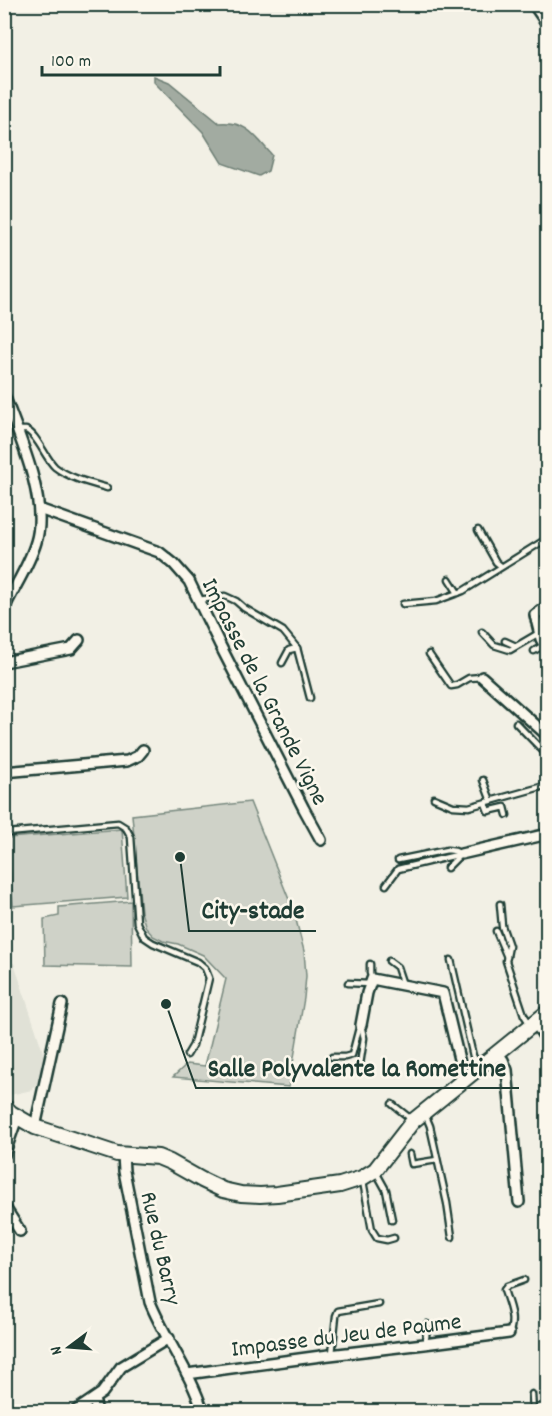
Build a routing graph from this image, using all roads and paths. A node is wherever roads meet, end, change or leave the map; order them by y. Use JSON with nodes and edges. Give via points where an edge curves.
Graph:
{"nodes":[{"id":1,"x":537,"y":4,"type":"edge"},
{"id":2,"x":548,"y":20,"type":"edge"},
{"id":3,"x":4,"y":395,"type":"edge"},
{"id":4,"x":17,"y":430,"type":"junction"},
{"id":5,"x":107,"y":488,"type":"dead end"},
{"id":6,"x":39,"y":509,"type":"junction"},
{"id":7,"x":478,"y":530,"type":"dead end"},
{"id":8,"x":548,"y":538,"type":"edge"},
{"id":9,"x":501,"y":566,"type":"junction"},
{"id":10,"x":449,"y":579,"type":"dead end"},
{"id":11,"x":458,"y":593,"type":"junction"},
{"id":12,"x":199,"y":600,"type":"junction"},
{"id":13,"x":403,"y":604,"type":"dead end"},
{"id":14,"x":548,"y":606,"type":"edge"},
{"id":15,"x":4,"y":609,"type":"edge"},
{"id":16,"x":482,"y":632,"type":"dead end"},
{"id":17,"x":539,"y":633,"type":"junction"},
{"id":18,"x":79,"y":640,"type":"dead end"},
{"id":19,"x":505,"y":641,"type":"dead end"},
{"id":20,"x":516,"y":646,"type":"junction"},
{"id":21,"x":297,"y":648,"type":"junction"},
{"id":22,"x":546,"y":648,"type":"edge"},
{"id":23,"x":534,"y":651,"type":"dead end"},
{"id":24,"x":429,"y":654,"type":"dead end"},
{"id":25,"x":4,"y":662,"type":"edge"},
{"id":26,"x":282,"y":663,"type":"dead end"},
{"id":27,"x":482,"y":676,"type":"joint"},
{"id":28,"x":310,"y":698,"type":"dead end"},
{"id":29,"x":516,"y":723,"type":"dead end"},
{"id":30,"x":548,"y":736,"type":"edge"},
{"id":31,"x":143,"y":750,"type":"dead end"},
{"id":32,"x":548,"y":756,"type":"edge"},
{"id":33,"x":4,"y":772,"type":"edge"},
{"id":34,"x":483,"y":780,"type":"dead end"},
{"id":35,"x":548,"y":785,"type":"edge"},
{"id":36,"x":434,"y":798,"type":"dead end"},
{"id":37,"x":491,"y":801,"type":"junction"},
{"id":38,"x":485,"y":803,"type":"junction"},
{"id":39,"x":507,"y":815,"type":"dead end"},
{"id":40,"x":548,"y":834,"type":"edge"},
{"id":41,"x":4,"y":835,"type":"edge"},
{"id":42,"x":321,"y":840,"type":"dead end"},
{"id":43,"x":461,"y":854,"type":"junction"},
{"id":44,"x":398,"y":860,"type":"dead end"},
{"id":45,"x":447,"y":868,"type":"dead end"},
{"id":46,"x":386,"y":885,"type":"dead end"},
{"id":47,"x":500,"y":904,"type":"dead end"},
{"id":48,"x":496,"y":930,"type":"dead end"},
{"id":49,"x":507,"y":957,"type":"junction"},
{"id":50,"x":389,"y":960,"type":"dead end"},
{"id":51,"x":451,"y":960,"type":"dead end"},
{"id":52,"x":370,"y":964,"type":"dead end"},
{"id":53,"x":371,"y":981,"type":"junction"},
{"id":54,"x":348,"y":983,"type":"dead end"},
{"id":55,"x":403,"y":985,"type":"junction"},
{"id":56,"x":62,"y":1004,"type":"dead end"},
{"id":57,"x":548,"y":1012,"type":"edge"},
{"id":58,"x":533,"y":1024,"type":"junction"},
{"id":59,"x":361,"y":1025,"type":"junction"},
{"id":60,"x":548,"y":1042,"type":"edge"},
{"id":61,"x":498,"y":1053,"type":"junction"},
{"id":62,"x":187,"y":1055,"type":"dead end"},
{"id":63,"x":332,"y":1057,"type":"dead end"},
{"id":64,"x":480,"y":1067,"type":"junction"},
{"id":65,"x":359,"y":1071,"type":"dead end"},
{"id":66,"x":464,"y":1080,"type":"junction"},
{"id":67,"x":392,"y":1104,"type":"dead end"},
{"id":68,"x":4,"y":1106,"type":"edge"},
{"id":69,"x":419,"y":1117,"type":"junction"},
{"id":70,"x":17,"y":1118,"type":"junction"},
{"id":71,"x":35,"y":1127,"type":"junction"},
{"id":72,"x":410,"y":1154,"type":"dead end"},
{"id":73,"x":4,"y":1155,"type":"edge"},
{"id":74,"x":123,"y":1155,"type":"junction"},
{"id":75,"x":437,"y":1160,"type":"junction"},
{"id":76,"x":375,"y":1170,"type":"junction"},
{"id":77,"x":362,"y":1178,"type":"junction"},
{"id":78,"x":519,"y":1202,"type":"dead end"},
{"id":79,"x":4,"y":1206,"type":"edge"},
{"id":80,"x":392,"y":1221,"type":"dead end"},
{"id":81,"x":20,"y":1232,"type":"dead end"},
{"id":82,"x":452,"y":1237,"type":"dead end"},
{"id":83,"x":394,"y":1238,"type":"dead end"},
{"id":84,"x":524,"y":1280,"type":"dead end"},
{"id":85,"x":379,"y":1304,"type":"dead end"},
{"id":86,"x":426,"y":1324,"type":"dead end"},
{"id":87,"x":509,"y":1333,"type":"joint"},
{"id":88,"x":169,"y":1338,"type":"junction"},
{"id":89,"x":424,"y":1344,"type":"junction"},
{"id":90,"x":332,"y":1354,"type":"junction"},
{"id":91,"x":187,"y":1374,"type":"junction"},
{"id":92,"x":532,"y":1394,"type":"dead end"},
{"id":93,"x":94,"y":1399,"type":"junction"},
{"id":94,"x":74,"y":1412,"type":"edge"},
{"id":95,"x":97,"y":1412,"type":"edge"},
{"id":96,"x":203,"y":1412,"type":"edge"},
{"id":97,"x":533,"y":1412,"type":"edge"}],
"edges":[{"from":1,"to":2,"type":"main road"},
{"from":3,"to":4,"type":"street"},
{"from":4,"to":5,"type":"lane","via":[[32,435],[55,467]]},
{"from":4,"to":6,"type":"street"},
{"from":6,"to":12,"type":"street","name":"Impasse de la Grande Vigne","via":[[159,552],[189,581]]},
{"from":6,"to":15,"type":"street","via":[[37,542]]},
{"from":7,"to":9,"type":"lane"},
{"from":8,"to":9,"type":"lane"},
{"from":9,"to":11,"type":"lane"},
{"from":10,"to":11,"type":"lane"},
{"from":11,"to":13,"type":"lane"},
{"from":12,"to":21,"type":"lane","via":[[225,596],[236,601],[283,631]]},
{"from":12,"to":42,"type":"street","name":"Impasse de la Grande Vigne"},
{"from":14,"to":17,"type":"street","via":[[535,615]]},
{"from":16,"to":20,"type":"lane","via":[[494,645],[510,650]]},
{"from":17,"to":20,"type":"lane"},
{"from":17,"to":22,"type":"street"},
{"from":18,"to":25,"type":"street","via":[[71,649]]},
{"from":19,"to":20,"type":"lane"},
{"from":21,"to":26,"type":"lane","via":[[289,650]]},
{"from":21,"to":28,"type":"lane"},
{"from":22,"to":23,"type":"lane"},
{"from":24,"to":27,"type":"lane","via":[[451,686]]},
{"from":27,"to":30,"type":"street"},
{"from":29,"to":32,"type":"lane"},
{"from":31,"to":33,"type":"street","via":[[127,760]]},
{"from":34,"to":37,"type":"lane"},
{"from":35,"to":37,"type":"lane"},
{"from":36,"to":38,"type":"lane","via":[[461,807]]},
{"from":37,"to":38,"type":"lane"},
{"from":38,"to":39,"type":"lane","via":[[488,811],[505,807]]},
{"from":40,"to":43,"type":"street"},
{"from":41,"to":62,"type":"lane","via":[[118,823],[126,828],[138,923],[144,938],[198,962],[209,978],[193,1046]]},
{"from":43,"to":44,"type":"lane","via":[[447,850]]},
{"from":43,"to":45,"type":"lane"},
{"from":43,"to":46,"type":"lane","via":[[398,869]]},
{"from":47,"to":49,"type":"lane","via":[[509,946]]},
{"from":48,"to":49,"type":"lane"},
{"from":49,"to":58,"type":"lane","via":[[524,1015]]},
{"from":50,"to":55,"type":"lane","via":[[397,967]]},
{"from":51,"to":64,"type":"lane","via":[[473,1056]]},
{"from":52,"to":53,"type":"lane"},
{"from":53,"to":54,"type":"lane"},
{"from":53,"to":55,"type":"street"},
{"from":53,"to":59,"type":"street"},
{"from":55,"to":66,"type":"street","via":[[443,993]]},
{"from":56,"to":71,"type":"street"},
{"from":57,"to":58,"type":"main road"},
{"from":58,"to":60,"type":"street"},
{"from":58,"to":61,"type":"main road"},
{"from":59,"to":63,"type":"lane","via":[[352,1055]]},
{"from":59,"to":65,"type":"lane","via":[[364,1038]]},
{"from":61,"to":64,"type":"main road"},
{"from":61,"to":78,"type":"street","via":[[507,1070]]},
{"from":64,"to":66,"type":"main road"},
{"from":66,"to":69,"type":"main road"},
{"from":67,"to":69,"type":"lane"},
{"from":68,"to":70,"type":"main road"},
{"from":69,"to":75,"type":"lane","via":[[430,1126]]},
{"from":69,"to":76,"type":"main road"},
{"from":70,"to":71,"type":"main road"},
{"from":70,"to":73,"type":"street"},
{"from":71,"to":74,"type":"main road"},
{"from":72,"to":75,"type":"lane","via":[[412,1164]]},
{"from":74,"to":77,"type":"main road","via":[[158,1157],[223,1190],[241,1194],[277,1194]]},
{"from":74,"to":88,"type":"street","name":"Rue du Barry","via":[[150,1302]]},
{"from":75,"to":82,"type":"lane"},
{"from":76,"to":77,"type":"main road"},
{"from":76,"to":80,"type":"lane","via":[[386,1190]]},
{"from":77,"to":83,"type":"lane","via":[[372,1230],[377,1238]]},
{"from":79,"to":81,"type":"street"},
{"from":84,"to":87,"type":"lane","via":[[504,1290],[511,1314]]},
{"from":85,"to":90,"type":"lane","via":[[339,1311]]},
{"from":86,"to":89,"type":"lane"},
{"from":87,"to":89,"type":"street","name":"Impasse du Jeu de Paume"},
{"from":88,"to":91,"type":"street","name":"Rue du Barry"},
{"from":88,"to":93,"type":"street","via":[[121,1367]]},
{"from":89,"to":90,"type":"street","name":"Impasse du Jeu de Paume"},
{"from":90,"to":91,"type":"street","name":"Impasse du Jeu de Paume"},
{"from":91,"to":96,"type":"street","name":"Rue du Barry"},
{"from":92,"to":97,"type":"lane"},
{"from":93,"to":94,"type":"street"},
{"from":93,"to":95,"type":"street"}]}
